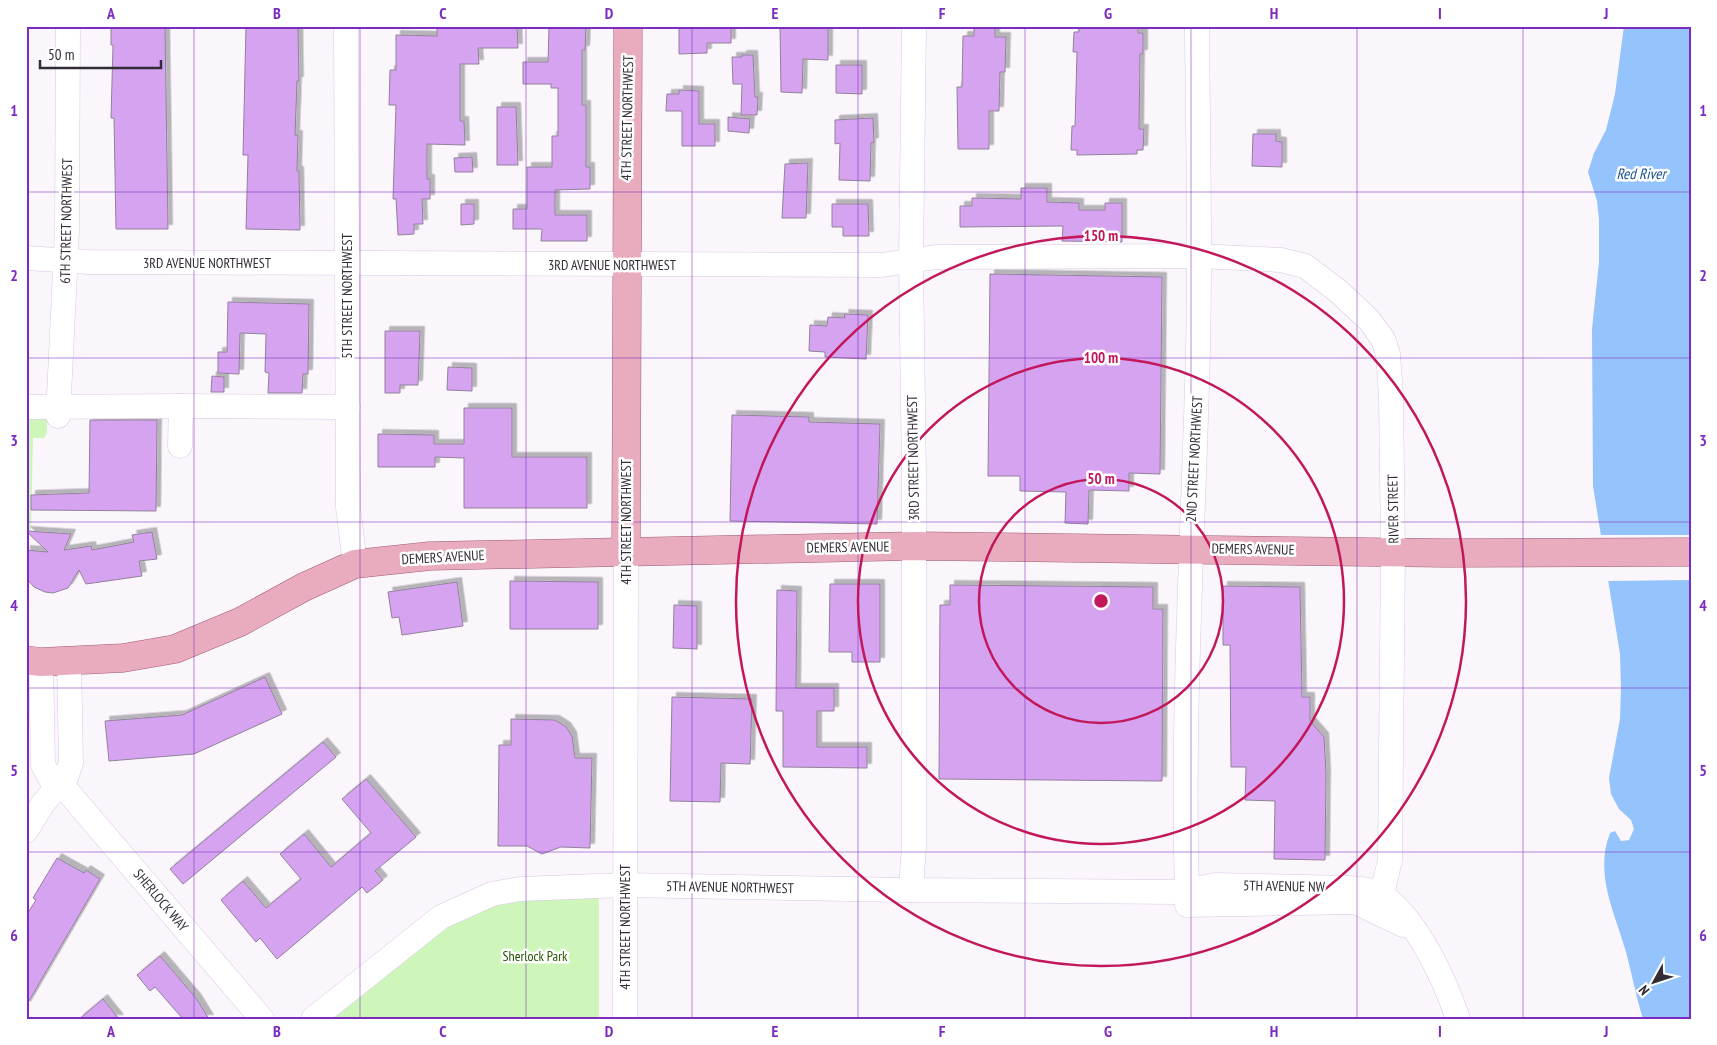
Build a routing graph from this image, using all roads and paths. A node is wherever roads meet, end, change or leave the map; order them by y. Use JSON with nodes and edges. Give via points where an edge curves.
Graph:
{"nodes":[{"id":1,"x":68,"y":26,"type":"edge"},
{"id":2,"x":346,"y":26,"type":"edge"},
{"id":3,"x":628,"y":26,"type":"edge"},
{"id":4,"x":914,"y":26,"type":"edge"},
{"id":5,"x":1197,"y":26,"type":"edge"},
{"id":6,"x":1198,"y":256,"type":"junction"},
{"id":7,"x":26,"y":258,"type":"edge"},
{"id":8,"x":910,"y":260,"type":"junction"},
{"id":9,"x":66,"y":261,"type":"junction"},
{"id":10,"x":348,"y":264,"type":"junction"},
{"id":11,"x":626,"y":266,"type":"junction"},
{"id":12,"x":181,"y":406,"type":"junction"},
{"id":13,"x":26,"y":407,"type":"edge"},
{"id":14,"x":348,"y":407,"type":"junction"},
{"id":15,"x":58,"y":411,"type":"junction"},
{"id":16,"x":180,"y":446,"type":"dead end"},
{"id":17,"x":914,"y":546,"type":"junction"},
{"id":18,"x":1189,"y":549,"type":"junction"},
{"id":19,"x":1393,"y":551,"type":"junction"},
{"id":20,"x":1691,"y":552,"type":"edge"},
{"id":21,"x":626,"y":553,"type":"junction"},
{"id":22,"x":355,"y":564,"type":"junction"},
{"id":23,"x":69,"y":660,"type":"junction"},
{"id":24,"x":33,"y":661,"type":"edge"},
{"id":25,"x":58,"y":785,"type":"junction"},
{"id":26,"x":26,"y":830,"type":"edge"},
{"id":27,"x":624,"y":885,"type":"junction"},
{"id":28,"x":911,"y":890,"type":"junction"},
{"id":29,"x":1382,"y":894,"type":"junction"},
{"id":30,"x":1187,"y":898,"type":"junction"},
{"id":31,"x":1415,"y":932,"type":"junction"},
{"id":32,"x":262,"y":1019,"type":"edge"},
{"id":33,"x":314,"y":1019,"type":"edge"},
{"id":34,"x":625,"y":1019,"type":"edge"},
{"id":35,"x":1458,"y":1019,"type":"edge"}],
"edges":[{"from":1,"to":9,"type":"street","name":"6TH STREET NORTHWEST"},
{"from":2,"to":10,"type":"street","name":"5TH STREET NORTHWEST"},
{"from":3,"to":11,"type":"main road","name":"4TH STREET NORTHWEST"},
{"from":4,"to":8,"type":"street","name":"3RD STREET NORTHWEST"},
{"from":5,"to":6,"type":"street","name":"2ND STREET NORTHWEST"},
{"from":6,"to":8,"type":"street","name":"3RD AVENUE NORTHWEST","via":[[936,257]]},
{"from":6,"to":18,"type":"street","name":"2ND STREET NORTHWEST","via":[[1197,390]]},
{"from":6,"to":19,"type":"street","name":"RIVER STREET","via":[[1281,260],[1304,266],[1338,291],[1383,339],[1390,372]]},
{"from":7,"to":9,"type":"street","name":"3RD AVENUE NORTHWEST"},
{"from":8,"to":11,"type":"street","name":"3RD AVENUE NORTHWEST","via":[[882,265]]},
{"from":8,"to":17,"type":"street","name":"3RD STREET NORTHWEST"},
{"from":9,"to":10,"type":"street","name":"3RD AVENUE NORTHWEST"},
{"from":9,"to":15,"type":"street","name":"6TH STREET NORTHWEST"},
{"from":10,"to":11,"type":"street","name":"3RD AVENUE NORTHWEST"},
{"from":10,"to":14,"type":"street","name":"5TH STREET NORTHWEST"},
{"from":11,"to":21,"type":"main road","name":"4TH STREET NORTHWEST"},
{"from":12,"to":14,"type":"street"},
{"from":12,"to":15,"type":"street"},
{"from":12,"to":16,"type":"street"},
{"from":13,"to":15,"type":"street"},
{"from":14,"to":22,"type":"street","name":"5TH STREET NORTHWEST","via":[[348,507]]},
{"from":17,"to":18,"type":"main road","name":"DEMERS AVENUE"},
{"from":17,"to":21,"type":"main road","name":"DEMERS AVENUE"},
{"from":17,"to":28,"type":"street","name":"3RD STREET NORTHWEST","via":[[914,845]]},
{"from":18,"to":19,"type":"main road","name":"DEMERS AVENUE"},
{"from":18,"to":30,"type":"street","name":"2ND STREET NORTHWEST","via":[[1184,792]]},
{"from":19,"to":20,"type":"main road","name":"DEMERS AVENUE"},
{"from":19,"to":29,"type":"street","name":"RIVER STREET","via":[[1390,860]]},
{"from":21,"to":22,"type":"main road","name":"DEMERS AVENUE","via":[[430,556]]},
{"from":21,"to":27,"type":"street","name":"4TH STREET NORTHWEST"},
{"from":22,"to":23,"type":"main road","name":"DEMERS AVENUE","via":[[240,622],[175,649],[123,658]]},
{"from":23,"to":24,"type":"main road","name":"DEMERS AVENUE"},
{"from":23,"to":25,"type":"street","via":[[71,763],[66,778]]},
{"from":24,"to":25,"type":"street","via":[[43,765]]},
{"from":25,"to":26,"type":"street"},
{"from":25,"to":32,"type":"street","name":"SHERLOCK WAY","via":[[77,800]]},
{"from":27,"to":28,"type":"street","name":"5TH AVENUE NORTHWEST"},
{"from":27,"to":33,"type":"street","name":"5TH AVENUE NORTHWEST","via":[[520,889],[492,894],[464,905],[440,917]]},
{"from":27,"to":34,"type":"street","name":"4TH STREET NORTHWEST"},
{"from":28,"to":30,"type":"street","name":"5TH AVENUE NORTHWEST"},
{"from":29,"to":30,"type":"street","name":"5TH AVENUE NW","via":[[1349,888],[1215,885]]},
{"from":29,"to":31,"type":"street"},
{"from":30,"to":31,"type":"street","via":[[1355,902]]},
{"from":31,"to":35,"type":"street","via":[[1438,968]]}]}
